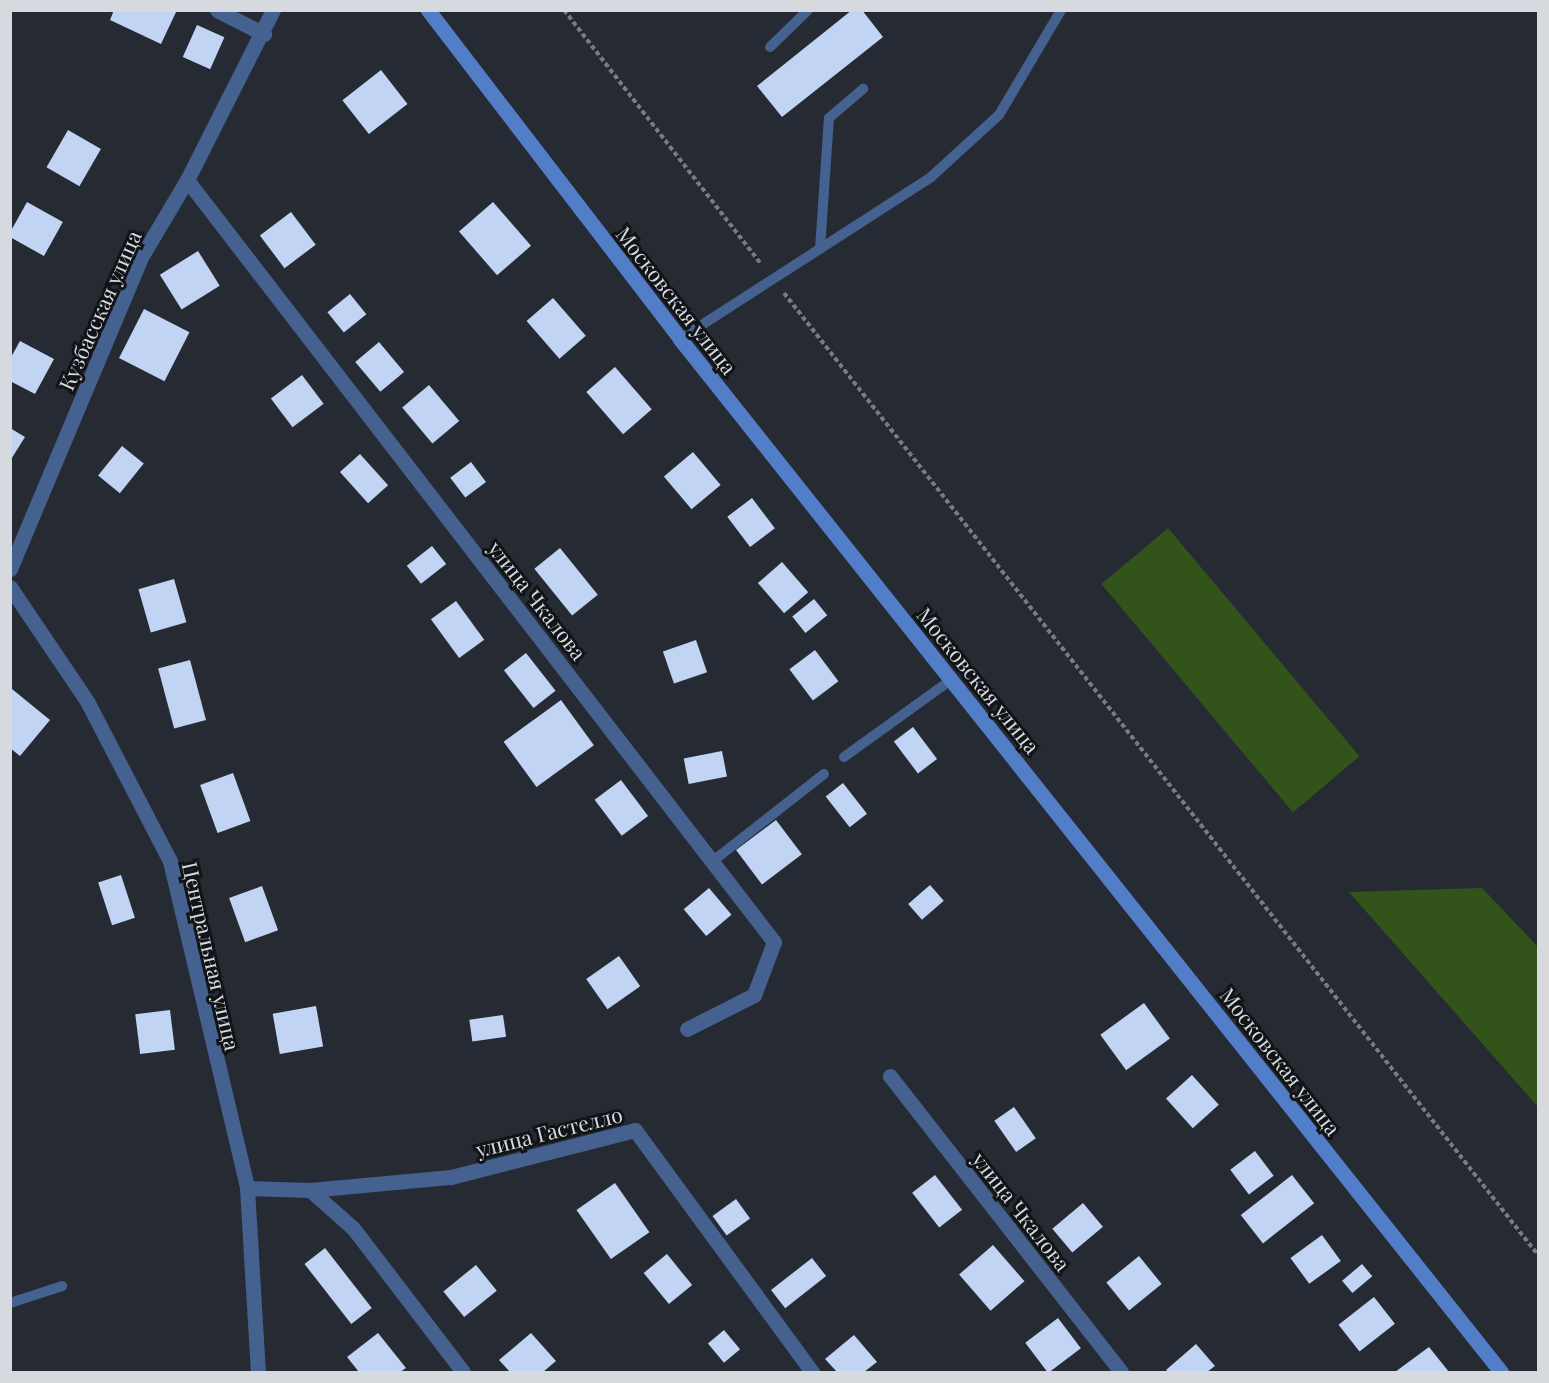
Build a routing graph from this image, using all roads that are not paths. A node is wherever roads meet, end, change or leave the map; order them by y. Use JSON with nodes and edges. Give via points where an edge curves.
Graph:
{"nodes":[{"id":1,"x":217,"y":10,"type":"edge"},
{"id":2,"x":273,"y":10,"type":"edge"},
{"id":3,"x":428,"y":10,"type":"edge"},
{"id":4,"x":808,"y":10,"type":"edge"},
{"id":5,"x":1061,"y":10,"type":"edge"},
{"id":6,"x":264,"y":34,"type":"junction"},
{"id":7,"x":770,"y":47,"type":"dead end"},
{"id":8,"x":864,"y":89,"type":"dead end"},
{"id":9,"x":187,"y":180,"type":"junction"},
{"id":10,"x":820,"y":249,"type":"junction"},
{"id":11,"x":680,"y":339,"type":"junction"},
{"id":12,"x":10,"y":569,"type":"edge"},
{"id":13,"x":10,"y":587,"type":"edge"},
{"id":14,"x":952,"y":679,"type":"junction"},
{"id":15,"x":844,"y":757,"type":"dead end"},
{"id":16,"x":824,"y":774,"type":"dead end"},
{"id":17,"x":713,"y":861,"type":"junction"},
{"id":18,"x":687,"y":1029,"type":"dead end"},
{"id":19,"x":890,"y":1076,"type":"dead end"},
{"id":20,"x":247,"y":1188,"type":"junction"},
{"id":21,"x":310,"y":1190,"type":"junction"},
{"id":22,"x":62,"y":1286,"type":"dead end"},
{"id":23,"x":10,"y":1303,"type":"edge"},
{"id":24,"x":258,"y":1372,"type":"edge"},
{"id":25,"x":463,"y":1372,"type":"edge"},
{"id":26,"x":812,"y":1372,"type":"edge"},
{"id":27,"x":1122,"y":1372,"type":"edge"},
{"id":28,"x":1501,"y":1372,"type":"edge"}],
"edges":[{"from":1,"to":6,"type":"street"},
{"from":2,"to":6,"type":"street","name":"Кузбасская улица"},
{"from":3,"to":11,"type":"main road","name":"Московская улица"},
{"from":4,"to":7,"type":"lane"},
{"from":5,"to":10,"type":"lane","via":[[999,115],[931,177]]},
{"from":6,"to":9,"type":"street","name":"Кузбасская улица"},
{"from":8,"to":10,"type":"lane","via":[[829,118]]},
{"from":9,"to":12,"type":"street","name":"Кузбасская улица","via":[[140,259]]},
{"from":9,"to":17,"type":"street","name":"улица Чкалова"},
{"from":10,"to":11,"type":"lane"},
{"from":11,"to":14,"type":"main road","name":"Московская улица"},
{"from":13,"to":20,"type":"street","name":"Центральная улица","via":[[87,701],[170,861]]},
{"from":14,"to":15,"type":"lane"},
{"from":14,"to":28,"type":"main road","name":"Московская улица"},
{"from":16,"to":17,"type":"lane"},
{"from":17,"to":18,"type":"street","name":"улица Чкалова","via":[[774,942],[754,995]]},
{"from":19,"to":27,"type":"street","name":"улица Чкалова"},
{"from":20,"to":21,"type":"street","name":"улица Гастелло"},
{"from":20,"to":24,"type":"street","name":"Центральная улица"},
{"from":21,"to":25,"type":"street","via":[[353,1228]]},
{"from":21,"to":26,"type":"street","name":"улица Гастелло","via":[[451,1177],[635,1130]]},
{"from":22,"to":23,"type":"lane"}]}
